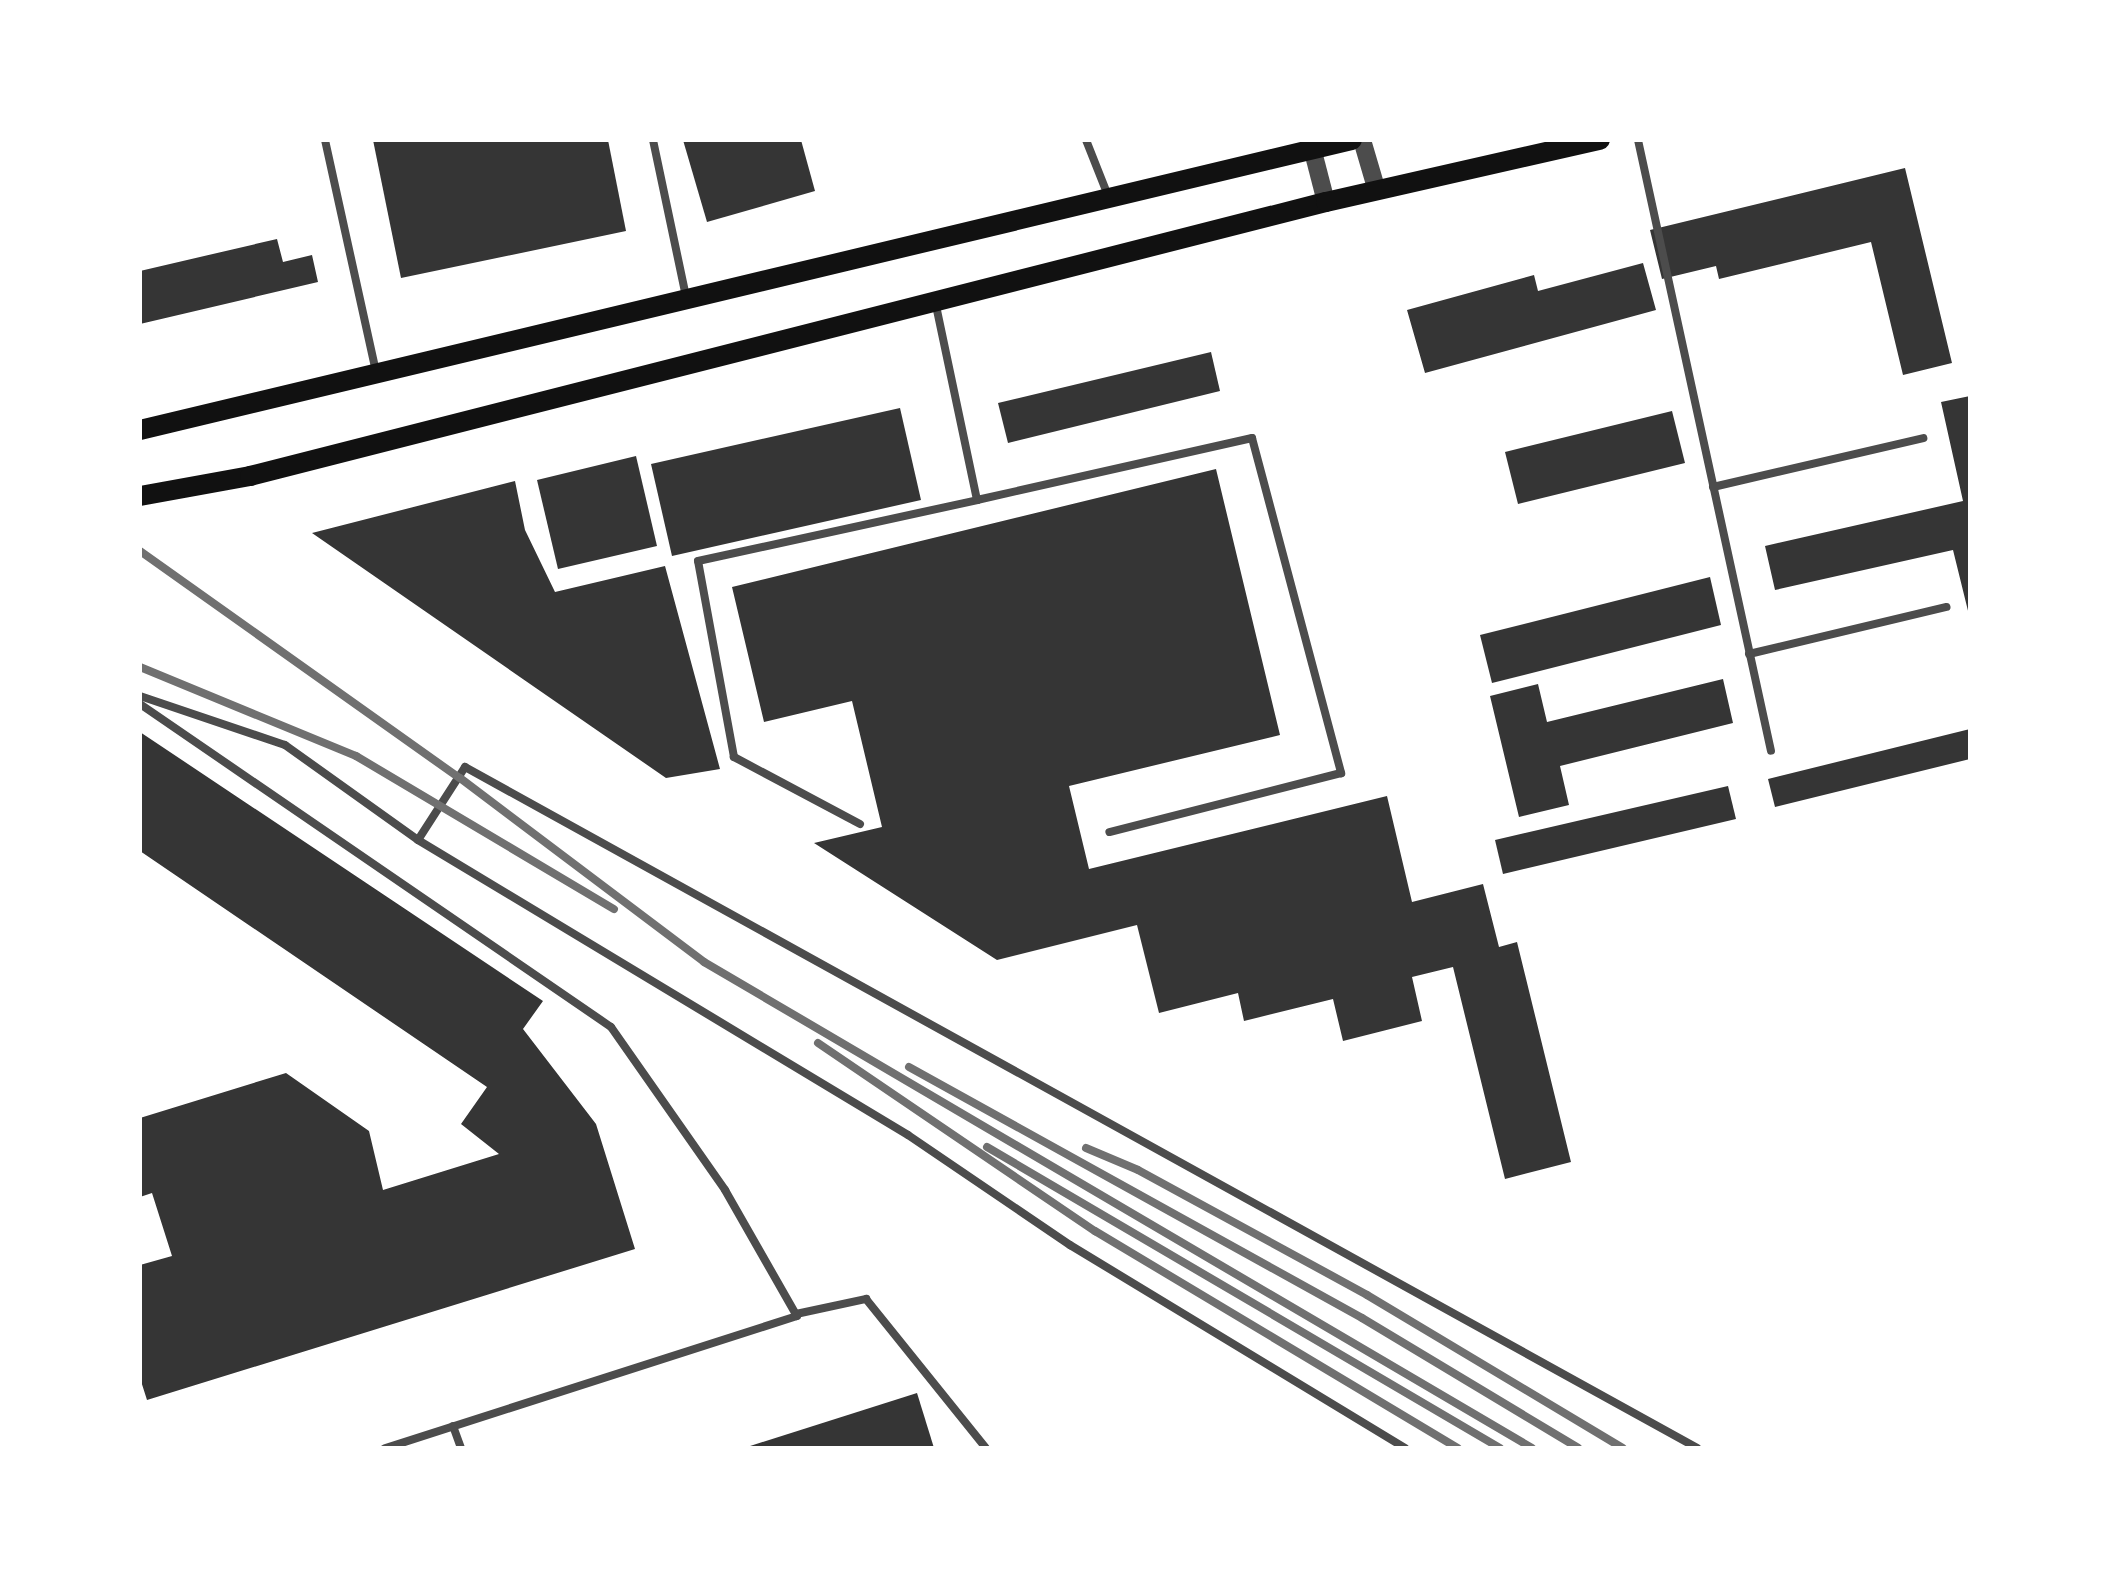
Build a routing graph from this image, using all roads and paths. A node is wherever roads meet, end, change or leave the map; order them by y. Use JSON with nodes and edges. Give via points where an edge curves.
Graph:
{"nodes":[{"id":1,"x":325,"y":140,"type":"edge"},
{"id":2,"x":653,"y":140,"type":"edge"},
{"id":3,"x":1086,"y":140,"type":"edge"},
{"id":4,"x":1352,"y":140,"type":"edge"},
{"id":5,"x":1362,"y":140,"type":"edge"},
{"id":6,"x":1600,"y":140,"type":"edge"},
{"id":7,"x":1638,"y":140,"type":"edge"},
{"id":8,"x":1311,"y":144,"type":"edge"},
{"id":9,"x":1377,"y":192,"type":"junction"},
{"id":10,"x":1108,"y":198,"type":"junction"},
{"id":11,"x":1326,"y":202,"type":"junction"},
{"id":12,"x":687,"y":300,"type":"junction"},
{"id":13,"x":935,"y":301,"type":"junction"},
{"id":14,"x":376,"y":375,"type":"junction"},
{"id":15,"x":140,"y":430,"type":"edge"},
{"id":16,"x":1923,"y":438,"type":"dead end"},
{"id":17,"x":1713,"y":488,"type":"junction"},
{"id":18,"x":140,"y":496,"type":"edge"},
{"id":19,"x":977,"y":500,"type":"junction"},
{"id":20,"x":1946,"y":607,"type":"dead end"},
{"id":21,"x":1750,"y":654,"type":"junction"},
{"id":22,"x":140,"y":696,"type":"edge"},
{"id":23,"x":140,"y":704,"type":"edge"},
{"id":24,"x":1771,"y":752,"type":"dead end"},
{"id":25,"x":860,"y":824,"type":"dead end"},
{"id":26,"x":1109,"y":832,"type":"dead end"},
{"id":27,"x":418,"y":840,"type":"junction"},
{"id":28,"x":796,"y":1314,"type":"junction"},
{"id":29,"x":453,"y":1426,"type":"junction"},
{"id":30,"x":384,"y":1448,"type":"edge"},
{"id":31,"x":461,"y":1448,"type":"edge"},
{"id":32,"x":986,"y":1448,"type":"edge"},
{"id":33,"x":1405,"y":1448,"type":"edge"},
{"id":34,"x":1697,"y":1448,"type":"edge"}],
"edges":[{"from":1,"to":14,"type":"lane"},
{"from":2,"to":12,"type":"lane"},
{"from":3,"to":10,"type":"lane"},
{"from":4,"to":8,"type":"main road"},
{"from":5,"to":9,"type":"street"},
{"from":6,"to":9,"type":"main road"},
{"from":7,"to":17,"type":"lane"},
{"from":8,"to":10,"type":"main road"},
{"from":8,"to":11,"type":"street"},
{"from":9,"to":11,"type":"main road"},
{"from":10,"to":12,"type":"main road"},
{"from":11,"to":13,"type":"main road"},
{"from":12,"to":14,"type":"main road"},
{"from":13,"to":18,"type":"main road","via":[[250,476]]},
{"from":13,"to":19,"type":"lane"},
{"from":14,"to":15,"type":"main road"},
{"from":16,"to":17,"type":"lane"},
{"from":17,"to":21,"type":"lane"},
{"from":19,"to":25,"type":"lane","via":[[698,561],[734,757]]},
{"from":19,"to":26,"type":"lane","via":[[1252,438],[1341,773]]},
{"from":20,"to":21,"type":"lane"},
{"from":21,"to":24,"type":"lane"},
{"from":22,"to":27,"type":"lane","via":[[285,745]]},
{"from":23,"to":28,"type":"lane","via":[[611,1027],[724,1190]]},
{"from":27,"to":33,"type":"lane","via":[[908,1135],[1070,1246]]},
{"from":27,"to":34,"type":"lane","via":[[466,766]]},
{"from":28,"to":29,"type":"lane"},
{"from":28,"to":32,"type":"lane","via":[[866,1299]]},
{"from":29,"to":30,"type":"lane"},
{"from":29,"to":31,"type":"lane"}]}
